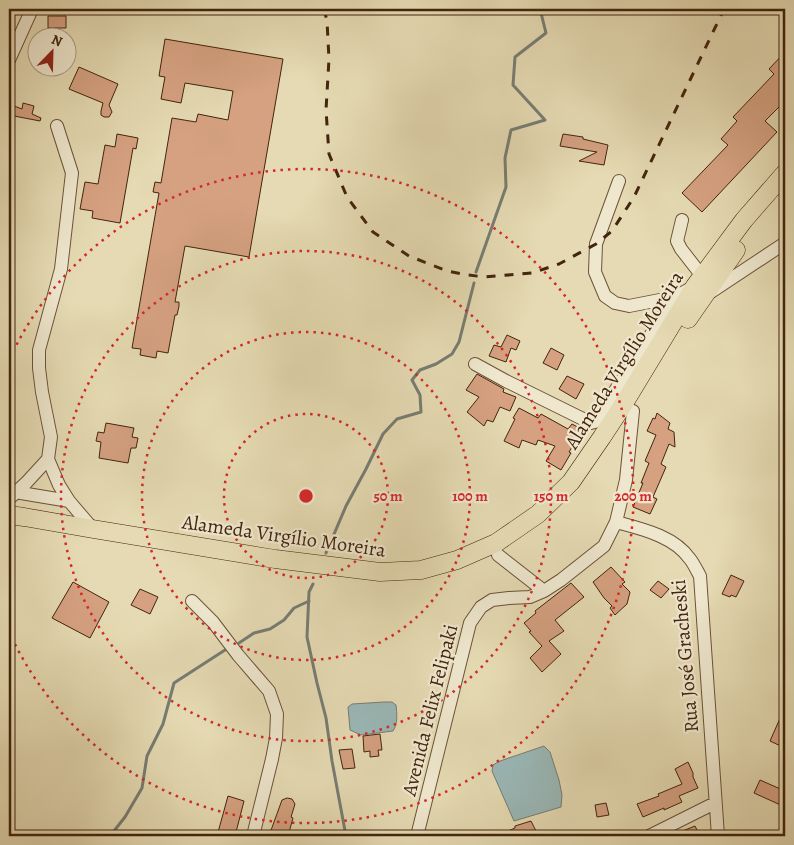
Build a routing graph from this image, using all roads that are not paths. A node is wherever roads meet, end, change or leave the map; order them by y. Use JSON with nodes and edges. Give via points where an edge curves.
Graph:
{"nodes":[{"id":1,"x":32,"y":9,"type":"edge"},
{"id":2,"x":9,"y":60,"type":"edge"},
{"id":3,"x":57,"y":126,"type":"dead end"},
{"id":4,"x":785,"y":172,"type":"edge"},
{"id":5,"x":619,"y":181,"type":"dead end"},
{"id":6,"x":785,"y":190,"type":"edge"},
{"id":7,"x":682,"y":220,"type":"dead end"},
{"id":8,"x":785,"y":243,"type":"edge"},
{"id":9,"x":700,"y":287,"type":"junction"},
{"id":10,"x":675,"y":297,"type":"junction"},
{"id":11,"x":475,"y":364,"type":"dead end"},
{"id":12,"x":633,"y":411,"type":"junction"},
{"id":13,"x":48,"y":458,"type":"junction"},
{"id":14,"x":12,"y":494,"type":"edge"},
{"id":15,"x":69,"y":501,"type":"junction"},
{"id":16,"x":9,"y":515,"type":"edge"},
{"id":17,"x":616,"y":522,"type":"junction"},
{"id":18,"x":9,"y":526,"type":"edge"},
{"id":19,"x":92,"y":529,"type":"junction"},
{"id":20,"x":498,"y":555,"type":"junction"},
{"id":21,"x":544,"y":591,"type":"junction"},
{"id":22,"x":192,"y":601,"type":"dead end"},
{"id":23,"x":716,"y":803,"type":"junction"},
{"id":24,"x":253,"y":836,"type":"edge"},
{"id":25,"x":417,"y":836,"type":"edge"},
{"id":26,"x":649,"y":836,"type":"edge"},
{"id":27,"x":718,"y":836,"type":"edge"}],
"edges":[{"from":1,"to":2,"type":"street"},
{"from":3,"to":13,"type":"street","via":[[72,173],[61,269],[39,350],[38,368],[51,437]]},
{"from":4,"to":9,"type":"highway","name":"Alameda Virgílio Moreira","via":[[744,220]]},
{"from":5,"to":10,"type":"street","via":[[596,244],[595,272],[605,296],[615,303],[629,306]]},
{"from":6,"to":9,"type":"highway","name":"Alameda Virgílio Moreira"},
{"from":7,"to":9,"type":"street","via":[[677,241]]},
{"from":8,"to":9,"type":"street"},
{"from":9,"to":10,"type":"street"},
{"from":9,"to":12,"type":"highway","name":"Alameda Virgílio Moreira","via":[[688,318]]},
{"from":9,"to":19,"type":"highway","name":"Alameda Virgílio Moreira","via":[[571,482],[538,514],[496,543],[456,560],[420,570],[380,572],[275,559]]},
{"from":10,"to":11,"type":"street","via":[[595,422]]},
{"from":12,"to":17,"type":"street","name":"Avenida Felix Felipaki","via":[[626,480]]},
{"from":12,"to":20,"type":"highway","name":"Alameda Virgílio Moreira","via":[[580,489],[546,523]]},
{"from":13,"to":14,"type":"street"},
{"from":13,"to":15,"type":"street"},
{"from":14,"to":15,"type":"street"},
{"from":15,"to":19,"type":"street"},
{"from":16,"to":19,"type":"highway","name":"Alameda Virgílio Moreira"},
{"from":17,"to":21,"type":"street","name":"Avenida Felix Felipaki","via":[[604,546]]},
{"from":17,"to":23,"type":"street","name":"Rua José Gracheski","via":[[672,542],[690,558],[700,576]]},
{"from":18,"to":20,"type":"highway","name":"Alameda Virgílio Moreira","via":[[274,570],[381,584],[422,581],[460,571]]},
{"from":20,"to":21,"type":"street"},
{"from":21,"to":25,"type":"street","name":"Avenida Felix Felipaki","via":[[530,597],[492,600],[481,607],[470,623]]},
{"from":22,"to":24,"type":"street","via":[[268,691],[277,714],[272,759]]},
{"from":23,"to":26,"type":"street"},
{"from":23,"to":27,"type":"street","name":"Rua José Gracheski"}]}
